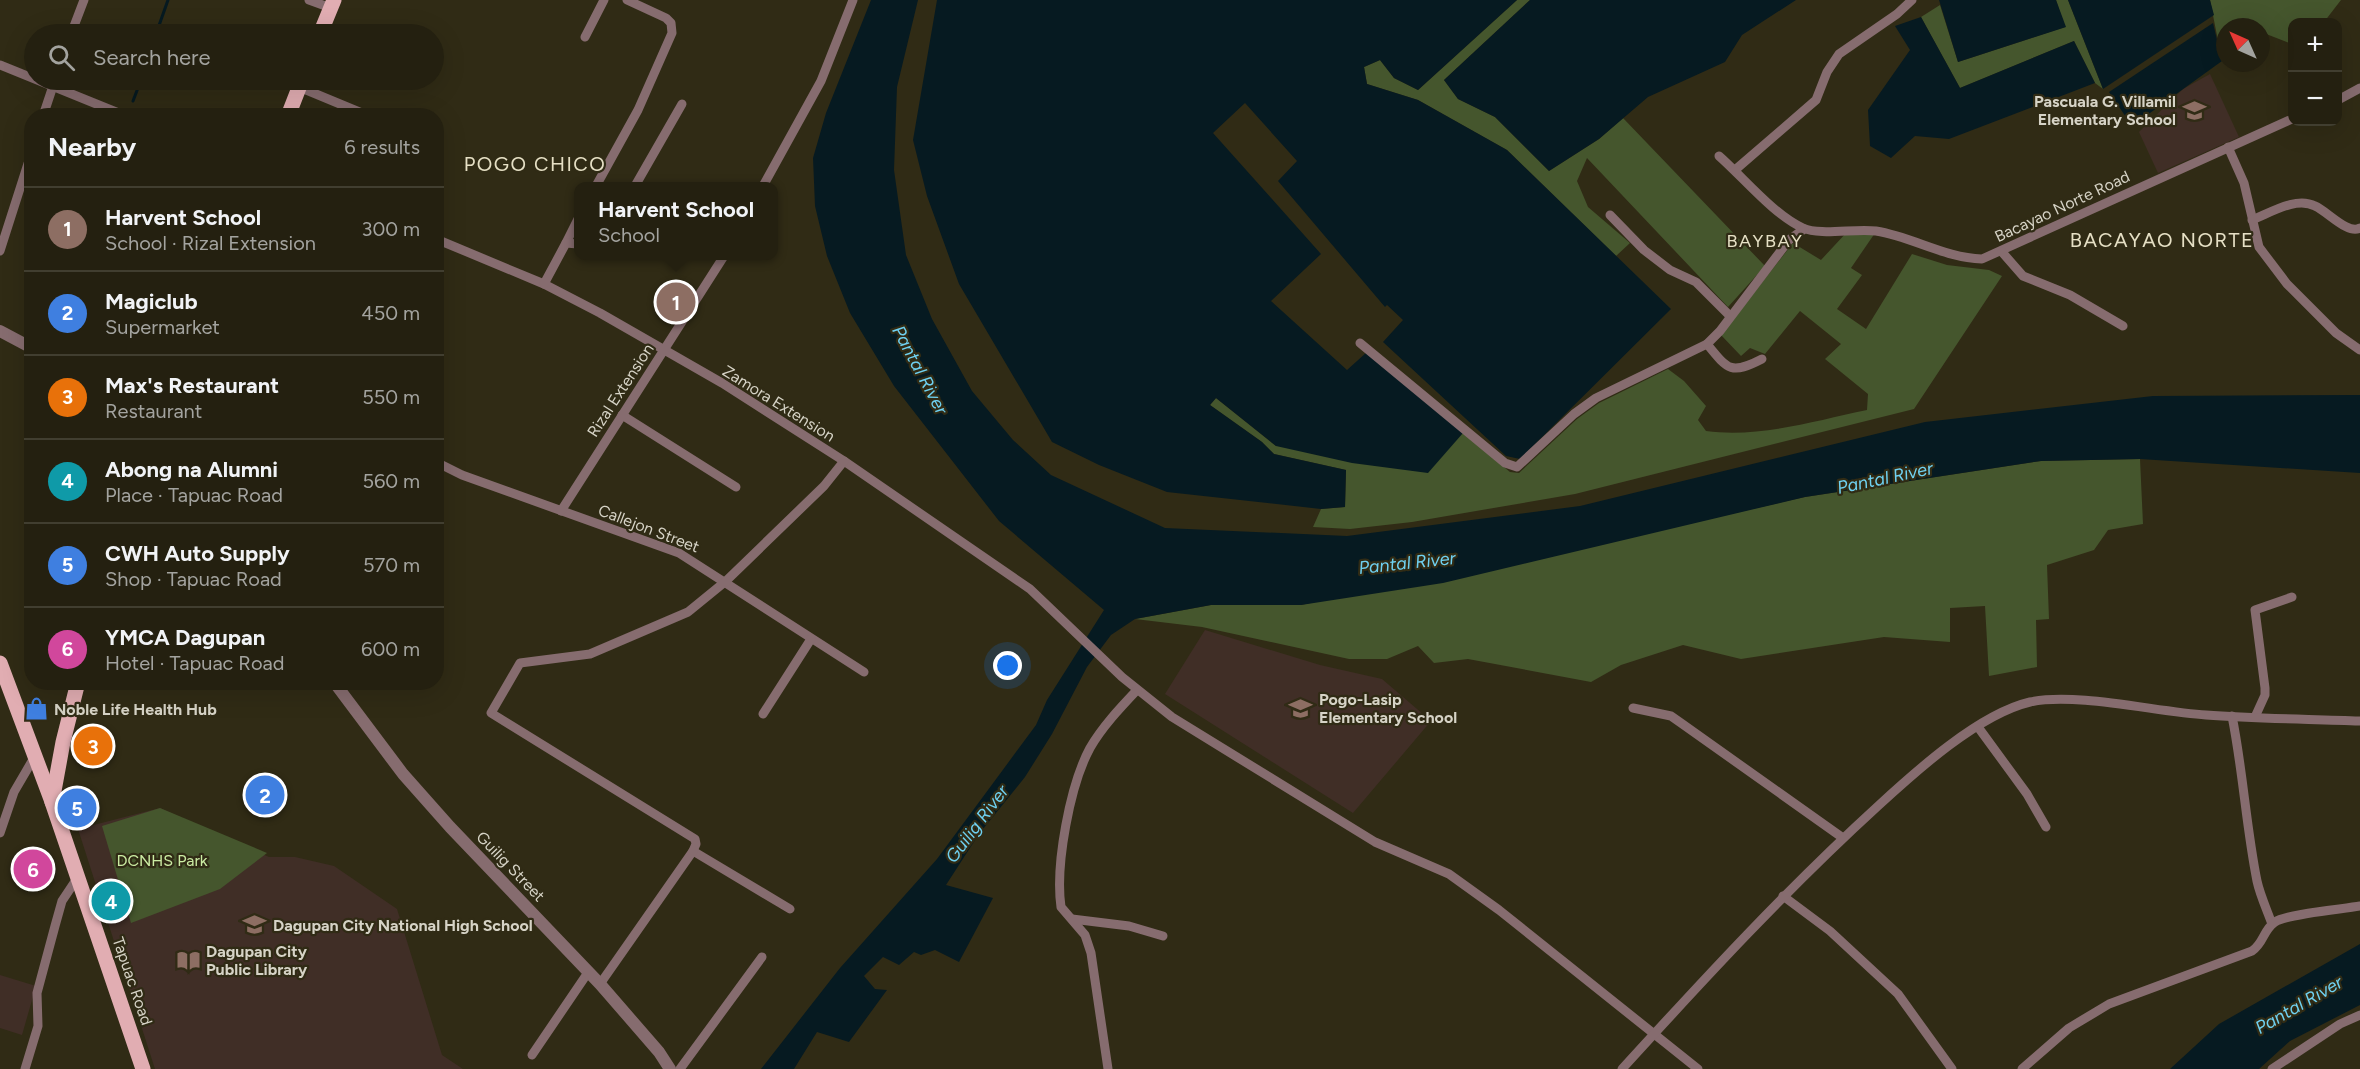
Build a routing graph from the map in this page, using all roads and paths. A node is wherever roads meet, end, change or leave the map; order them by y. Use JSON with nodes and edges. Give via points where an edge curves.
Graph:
{"nodes":[{"id":1,"x":84,"y":0,"type":"edge"},
{"id":2,"x":309,"y":0,"type":"edge"},
{"id":3,"x":604,"y":0,"type":"edge"},
{"id":4,"x":627,"y":0,"type":"edge"},
{"id":5,"x":853,"y":0,"type":"edge"},
{"id":6,"x":1912,"y":0,"type":"edge"},
{"id":7,"x":332,"y":4,"type":"edge"},
{"id":8,"x":75,"y":24,"type":"edge"},
{"id":9,"x":324,"y":24,"type":"edge"},
{"id":10,"x":585,"y":37,"type":"dead end"},
{"id":11,"x":0,"y":65,"type":"edge"},
{"id":12,"x":24,"y":73,"type":"edge"},
{"id":13,"x":2360,"y":88,"type":"edge"},
{"id":14,"x":51,"y":90,"type":"edge"},
{"id":15,"x":68,"y":90,"type":"edge"},
{"id":16,"x":298,"y":90,"type":"edge"},
{"id":17,"x":315,"y":90,"type":"edge"},
{"id":18,"x":2342,"y":97,"type":"edge"},
{"id":19,"x":682,"y":104,"type":"dead end"},
{"id":20,"x":45,"y":108,"type":"edge"},
{"id":21,"x":108,"y":108,"type":"edge"},
{"id":22,"x":291,"y":108,"type":"edge"},
{"id":23,"x":353,"y":108,"type":"edge"},
{"id":24,"x":2288,"y":121,"type":"edge"},
{"id":25,"x":2228,"y":147,"type":"junction"},
{"id":26,"x":1719,"y":156,"type":"dead end"},
{"id":27,"x":1735,"y":170,"type":"junction"},
{"id":28,"x":24,"y":176,"type":"edge"},
{"id":29,"x":598,"y":182,"type":"edge"},
{"id":30,"x":637,"y":182,"type":"edge"},
{"id":31,"x":765,"y":182,"type":"edge"},
{"id":32,"x":1610,"y":215,"type":"dead end"},
{"id":33,"x":2252,"y":220,"type":"junction"},
{"id":34,"x":574,"y":228,"type":"edge"},
{"id":35,"x":2360,"y":228,"type":"edge"},
{"id":36,"x":1804,"y":229,"type":"junction"},
{"id":37,"x":444,"y":242,"type":"edge"},
{"id":38,"x":566,"y":243,"type":"junction"},
{"id":39,"x":574,"y":244,"type":"edge"},
{"id":40,"x":0,"y":251,"type":"edge"},
{"id":41,"x":2002,"y":252,"type":"junction"},
{"id":42,"x":721,"y":260,"type":"edge"},
{"id":43,"x":544,"y":284,"type":"junction"},
{"id":44,"x":1730,"y":315,"type":"junction"},
{"id":45,"x":2123,"y":326,"type":"dead end"},
{"id":46,"x":0,"y":332,"type":"edge"},
{"id":47,"x":1360,"y":343,"type":"dead end"},
{"id":48,"x":24,"y":344,"type":"edge"},
{"id":49,"x":1707,"y":344,"type":"junction"},
{"id":50,"x":2360,"y":350,"type":"edge"},
{"id":51,"x":663,"y":351,"type":"junction"},
{"id":52,"x":1762,"y":359,"type":"dead end"},
{"id":53,"x":622,"y":415,"type":"junction"},
{"id":54,"x":844,"y":461,"type":"junction"},
{"id":55,"x":444,"y":466,"type":"edge"},
{"id":56,"x":736,"y":487,"type":"dead end"},
{"id":57,"x":561,"y":511,"type":"junction"},
{"id":58,"x":726,"y":581,"type":"junction"},
{"id":59,"x":2292,"y":597,"type":"dead end"},
{"id":60,"x":812,"y":639,"type":"junction"},
{"id":61,"x":0,"y":663,"type":"edge"},
{"id":62,"x":864,"y":672,"type":"dead end"},
{"id":63,"x":76,"y":690,"type":"edge"},
{"id":64,"x":340,"y":690,"type":"edge"},
{"id":65,"x":1137,"y":690,"type":"junction"},
{"id":66,"x":1634,"y":708,"type":"dead end"},
{"id":67,"x":763,"y":714,"type":"dead end"},
{"id":68,"x":2232,"y":716,"type":"junction"},
{"id":69,"x":2255,"y":717,"type":"junction"},
{"id":70,"x":2360,"y":721,"type":"edge"},
{"id":71,"x":1978,"y":727,"type":"junction"},
{"id":72,"x":35,"y":756,"type":"junction"},
{"id":73,"x":52,"y":802,"type":"junction"},
{"id":74,"x":2046,"y":827,"type":"dead end"},
{"id":75,"x":0,"y":833,"type":"edge"},
{"id":76,"x":1843,"y":838,"type":"junction"},
{"id":77,"x":693,"y":850,"type":"junction"},
{"id":78,"x":78,"y":877,"type":"junction"},
{"id":79,"x":1783,"y":896,"type":"junction"},
{"id":80,"x":2360,"y":906,"type":"edge"},
{"id":81,"x":790,"y":909,"type":"dead end"},
{"id":82,"x":1071,"y":919,"type":"junction"},
{"id":83,"x":2272,"y":924,"type":"junction"},
{"id":84,"x":1163,"y":936,"type":"dead end"},
{"id":85,"x":762,"y":957,"type":"dead end"},
{"id":86,"x":589,"y":971,"type":"junction"},
{"id":87,"x":600,"y":984,"type":"junction"},
{"id":88,"x":2360,"y":1015,"type":"edge"},
{"id":89,"x":1653,"y":1035,"type":"junction"},
{"id":90,"x":532,"y":1055,"type":"dead end"},
{"id":91,"x":25,"y":1069,"type":"edge"},
{"id":92,"x":143,"y":1069,"type":"edge"},
{"id":93,"x":670,"y":1069,"type":"edge"},
{"id":94,"x":680,"y":1069,"type":"edge"},
{"id":95,"x":1108,"y":1069,"type":"edge"},
{"id":96,"x":1622,"y":1069,"type":"edge"},
{"id":97,"x":1698,"y":1069,"type":"edge"},
{"id":98,"x":1952,"y":1069,"type":"edge"},
{"id":99,"x":2022,"y":1069,"type":"edge"},
{"id":100,"x":2272,"y":1069,"type":"edge"}],
"edges":[{"from":1,"to":8,"type":"street"},
{"from":2,"to":7,"type":"street"},
{"from":3,"to":10,"type":"street"},
{"from":4,"to":29,"type":"street","via":[[666,18],[672,33],[638,110]]},
{"from":5,"to":31,"type":"street","via":[[821,81]]},
{"from":6,"to":27,"type":"street","via":[[1839,54],[1816,100]]},
{"from":7,"to":9,"type":"main road"},
{"from":11,"to":12,"type":"street"},
{"from":13,"to":18,"type":"street"},
{"from":14,"to":20,"type":"street"},
{"from":15,"to":21,"type":"street"},
{"from":16,"to":22,"type":"main road"},
{"from":17,"to":23,"type":"street"},
{"from":19,"to":30,"type":"street"},
{"from":24,"to":25,"type":"street","name":"Bacayao Norte Road"},
{"from":25,"to":33,"type":"street","via":[[2244,183]]},
{"from":25,"to":41,"type":"street","name":"Bacayao Norte Road"},
{"from":26,"to":27,"type":"street"},
{"from":27,"to":36,"type":"street"},
{"from":28,"to":40,"type":"street"},
{"from":32,"to":44,"type":"street","via":[[1644,250],[1696,282]]},
{"from":33,"to":35,"type":"street","via":[[2299,202],[2308,203],[2350,229]]},
{"from":33,"to":50,"type":"street","via":[[2259,247],[2272,267],[2336,333]]},
{"from":34,"to":38,"type":"street"},
{"from":36,"to":41,"type":"street","name":"Bacayao Norte Road","via":[[1874,230],[1962,259],[1982,259]]},
{"from":36,"to":44,"type":"street","via":[[1789,240]]},
{"from":37,"to":43,"type":"street","name":"Zamora Extension"},
{"from":38,"to":39,"type":"street"},
{"from":38,"to":43,"type":"street"},
{"from":41,"to":45,"type":"street","via":[[2023,276],[2070,295]]},
{"from":42,"to":51,"type":"street","name":"Rizal Extension"},
{"from":43,"to":51,"type":"street","name":"Zamora Extension"},
{"from":44,"to":49,"type":"street"},
{"from":46,"to":48,"type":"street"},
{"from":47,"to":49,"type":"street","via":[[1513,467],[1521,465],[1596,398]]},
{"from":49,"to":52,"type":"street","via":[[1722,362],[1734,369]]},
{"from":51,"to":53,"type":"street","name":"Rizal Extension"},
{"from":51,"to":54,"type":"street","name":"Zamora Extension","via":[[722,383]]},
{"from":53,"to":56,"type":"street"},
{"from":53,"to":57,"type":"street","name":"Rizal Extension"},
{"from":54,"to":58,"type":"street","via":[[824,486]]},
{"from":54,"to":65,"type":"street","name":"Zamora Extension","via":[[1030,589]]},
{"from":55,"to":57,"type":"street","name":"Callejon Street"},
{"from":57,"to":58,"type":"street","name":"Callejon Street","via":[[679,553]]},
{"from":58,"to":60,"type":"street","name":"Callejon Street"},
{"from":58,"to":77,"type":"street","via":[[688,612],[646,632],[590,654],[520,663],[491,713],[690,834],[696,844]]},
{"from":59,"to":69,"type":"street","via":[[2255,610],[2265,688]]},
{"from":60,"to":62,"type":"street","name":"Callejon Street"},
{"from":60,"to":67,"type":"street"},
{"from":61,"to":72,"type":"main road","name":"Tapuac Road"},
{"from":63,"to":73,"type":"main road"},
{"from":64,"to":86,"type":"street","name":"Guilig Street","via":[[450,827]]},
{"from":65,"to":82,"type":"street","via":[[1101,732],[1083,764],[1060,859],[1061,907]]},
{"from":65,"to":89,"type":"street","name":"Zamora Extension","via":[[1172,717],[1375,842],[1449,874],[1577,971]]},
{"from":66,"to":76,"type":"street","via":[[1671,716]]},
{"from":68,"to":69,"type":"street"},
{"from":68,"to":71,"type":"street","via":[[2041,701],[2004,711]]},
{"from":68,"to":83,"type":"street","via":[[2258,883]]},
{"from":69,"to":70,"type":"street"},
{"from":71,"to":74,"type":"street"},
{"from":71,"to":76,"type":"street","via":[[1916,771]]},
{"from":72,"to":73,"type":"main road","name":"Tapuac Road"},
{"from":72,"to":75,"type":"street","via":[[14,792]]},
{"from":73,"to":78,"type":"main road","name":"Tapuac Road"},
{"from":76,"to":79,"type":"street"},
{"from":77,"to":81,"type":"street"},
{"from":77,"to":87,"type":"street"},
{"from":78,"to":91,"type":"street","via":[[62,901],[57,918],[37,993],[38,1026]]},
{"from":78,"to":92,"type":"main road","name":"Tapuac Road"},
{"from":79,"to":89,"type":"street"},
{"from":79,"to":98,"type":"street","via":[[1830,931],[1898,994]]},
{"from":80,"to":83,"type":"street"},
{"from":82,"to":84,"type":"street","via":[[1129,926]]},
{"from":82,"to":95,"type":"street","via":[[1086,935],[1091,953]]},
{"from":83,"to":99,"type":"street","via":[[2252,951],[2096,1011],[2069,1028]]},
{"from":85,"to":94,"type":"street"},
{"from":86,"to":87,"type":"street","name":"Guilig Street"},
{"from":86,"to":90,"type":"street"},
{"from":87,"to":93,"type":"street","name":"Guilig Street"},
{"from":88,"to":100,"type":"street"},
{"from":89,"to":96,"type":"street"},
{"from":89,"to":97,"type":"street","name":"Zamora Extension"}]}
